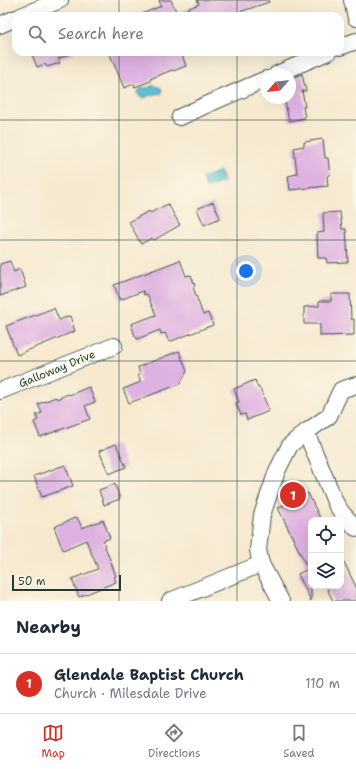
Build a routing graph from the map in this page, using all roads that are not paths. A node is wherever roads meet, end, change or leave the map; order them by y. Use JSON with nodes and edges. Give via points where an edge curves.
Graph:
{"nodes":[{"id":1,"x":60,"y":0,"type":"edge"},
{"id":2,"x":352,"y":0,"type":"edge"},
{"id":3,"x":31,"y":12,"type":"edge"},
{"id":4,"x":356,"y":18,"type":"edge"},
{"id":5,"x":12,"y":20,"type":"edge"},
{"id":6,"x":0,"y":25,"type":"edge"},
{"id":7,"x":356,"y":41,"type":"edge"},
{"id":8,"x":344,"y":46,"type":"edge"},
{"id":9,"x":319,"y":56,"type":"edge"},
{"id":10,"x":291,"y":68,"type":"edge"},
{"id":11,"x":260,"y":82,"type":"edge"},
{"id":12,"x":180,"y":117,"type":"dead end"},
{"id":13,"x":114,"y":346,"type":"dead end"},
{"id":14,"x":349,"y":388,"type":"edge"},
{"id":15,"x":0,"y":392,"type":"edge"},
{"id":16,"x":306,"y":432,"type":"junction"},
{"id":17,"x":356,"y":528,"type":"edge"},
{"id":18,"x":261,"y":564,"type":"junction"},
{"id":19,"x":170,"y":601,"type":"edge"},
{"id":20,"x":281,"y":601,"type":"edge"}],
"edges":[{"from":1,"to":3,"type":"street"},
{"from":2,"to":4,"type":"street"},
{"from":5,"to":6,"type":"street"},
{"from":7,"to":8,"type":"street"},
{"from":9,"to":10,"type":"street"},
{"from":11,"to":12,"type":"street"},
{"from":13,"to":15,"type":"street","name":"Galloway Drive"},
{"from":14,"to":16,"type":"street","via":[[329,416]]},
{"from":16,"to":17,"type":"street","via":[[336,504]]},
{"from":16,"to":18,"type":"street","via":[[290,445],[277,471],[262,515],[258,550]]},
{"from":18,"to":19,"type":"street"},
{"from":18,"to":20,"type":"street"}]}
